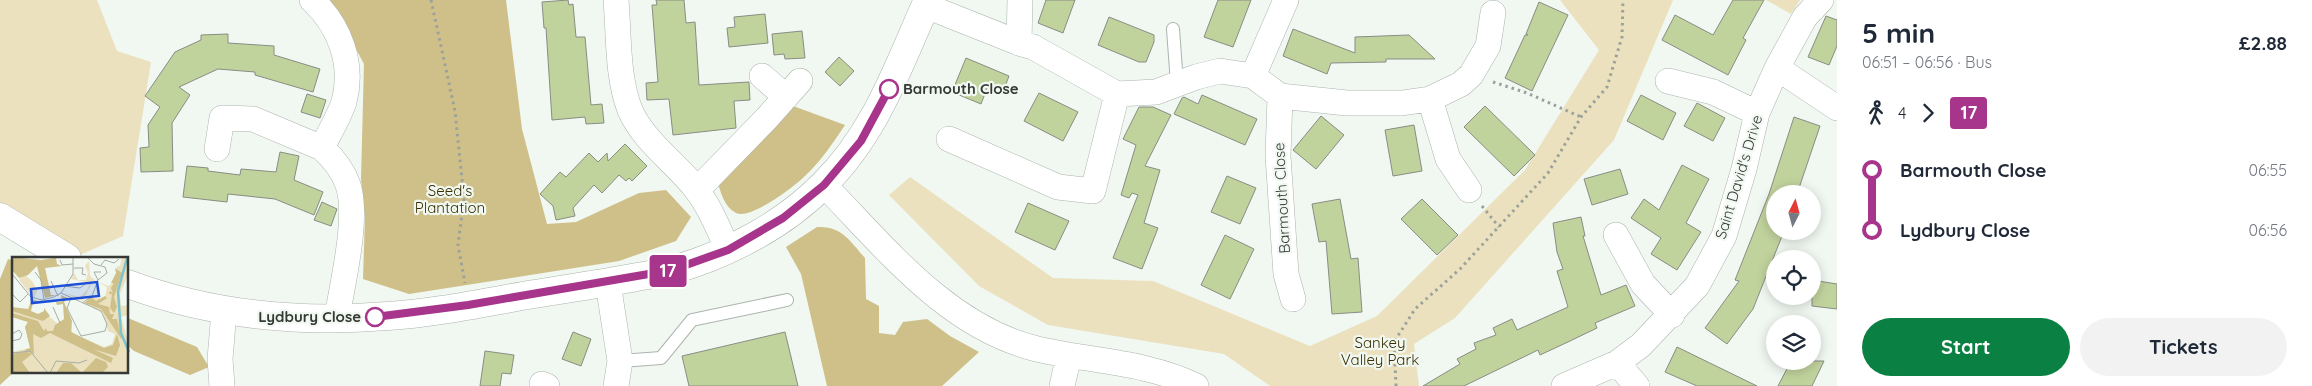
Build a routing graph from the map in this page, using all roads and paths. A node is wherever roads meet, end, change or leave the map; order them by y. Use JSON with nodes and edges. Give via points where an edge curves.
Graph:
{"nodes":[{"id":1,"x":312,"y":0,"type":"edge"},
{"id":2,"x":432,"y":0,"type":"edge"},
{"id":3,"x":616,"y":0,"type":"edge"},
{"id":4,"x":1020,"y":0,"type":"edge"},
{"id":5,"x":1286,"y":0,"type":"edge"},
{"id":6,"x":1623,"y":0,"type":"edge"},
{"id":7,"x":1821,"y":0,"type":"edge"},
{"id":8,"x":927,"y":3,"type":"edge"},
{"id":9,"x":1493,"y":13,"type":"dead end"},
{"id":10,"x":1173,"y":29,"type":"dead end"},
{"id":11,"x":1018,"y":43,"type":"junction"},
{"id":12,"x":1777,"y":68,"type":"junction"},
{"id":13,"x":762,"y":76,"type":"dead end"},
{"id":14,"x":1253,"y":76,"type":"junction"},
{"id":15,"x":1471,"y":76,"type":"junction"},
{"id":16,"x":1668,"y":81,"type":"dead end"},
{"id":17,"x":1177,"y":84,"type":"junction"},
{"id":18,"x":1117,"y":94,"type":"junction"},
{"id":19,"x":1280,"y":96,"type":"junction"},
{"id":20,"x":1430,"y":99,"type":"junction"},
{"id":21,"x":1837,"y":108,"type":"edge"},
{"id":22,"x":1757,"y":113,"type":"junction"},
{"id":23,"x":1581,"y":117,"type":"junction"},
{"id":24,"x":949,"y":139,"type":"dead end"},
{"id":25,"x":322,"y":148,"type":"junction"},
{"id":26,"x":217,"y":149,"type":"dead end"},
{"id":27,"x":824,"y":185,"type":"junction"},
{"id":28,"x":697,"y":190,"type":"junction"},
{"id":29,"x":1469,"y":190,"type":"dead end"},
{"id":30,"x":0,"y":216,"type":"edge"},
{"id":31,"x":1616,"y":235,"type":"dead end"},
{"id":32,"x":728,"y":250,"type":"junction"},
{"id":33,"x":65,"y":257,"type":"edge"},
{"id":34,"x":608,"y":283,"type":"junction"},
{"id":35,"x":129,"y":284,"type":"edge"},
{"id":36,"x":1294,"y":299,"type":"dead end"},
{"id":37,"x":787,"y":300,"type":"dead end"},
{"id":38,"x":468,"y":305,"type":"junction"},
{"id":39,"x":224,"y":311,"type":"junction"},
{"id":40,"x":1672,"y":315,"type":"junction"},
{"id":41,"x":337,"y":318,"type":"junction"},
{"id":42,"x":1069,"y":355,"type":"junction"},
{"id":43,"x":620,"y":361,"type":"junction"},
{"id":44,"x":1617,"y":363,"type":"junction"},
{"id":45,"x":222,"y":386,"type":"edge"},
{"id":46,"x":616,"y":386,"type":"edge"},
{"id":47,"x":1062,"y":386,"type":"edge"},
{"id":48,"x":1196,"y":386,"type":"edge"},
{"id":49,"x":1396,"y":386,"type":"edge"},
{"id":50,"x":1564,"y":386,"type":"edge"},
{"id":51,"x":1637,"y":386,"type":"edge"}],
"edges":[{"from":1,"to":25,"type":"street","via":[[342,42],[347,62],[344,103]]},
{"from":2,"to":38,"type":"path","via":[[455,111],[464,199],[458,245]]},
{"from":3,"to":28,"type":"street","via":[[623,75],[630,108],[648,138]]},
{"from":4,"to":11,"type":"street"},
{"from":5,"to":14,"type":"street"},
{"from":6,"to":23,"type":"path","via":[[1622,37],[1607,87]]},
{"from":7,"to":12,"type":"street","name":"Saint David's Drive","via":[[1805,17]]},
{"from":8,"to":11,"type":"street"},
{"from":8,"to":27,"type":"street","via":[[876,115],[861,141]]},
{"from":9,"to":15,"type":"street","via":[[1488,46]]},
{"from":10,"to":17,"type":"lane"},
{"from":11,"to":18,"type":"street","via":[[1033,47]]},
{"from":12,"to":21,"type":"street"},
{"from":12,"to":22,"type":"street","name":"Saint David's Drive"},
{"from":13,"to":28,"type":"street","via":[[793,89]]},
{"from":14,"to":17,"type":"street","via":[[1220,71]]},
{"from":14,"to":19,"type":"street"},
{"from":15,"to":20,"type":"street"},
{"from":15,"to":23,"type":"path","via":[[1527,93]]},
{"from":16,"to":22,"type":"street","via":[[1713,92]]},
{"from":17,"to":18,"type":"street","via":[[1156,92]]},
{"from":18,"to":24,"type":"street","via":[[1093,191],[1058,187]]},
{"from":19,"to":20,"type":"street","via":[[1347,103],[1402,103]]},
{"from":19,"to":36,"type":"street","name":"Barmouth Close","via":[[1278,156],[1286,274]]},
{"from":20,"to":29,"type":"street","via":[[1448,159]]},
{"from":22,"to":40,"type":"street","name":"Saint David's Drive","via":[[1724,236],[1697,286]]},
{"from":23,"to":49,"type":"path","via":[[1548,173],[1460,269],[1415,309],[1394,342]]},
{"from":25,"to":26,"type":"street","via":[[253,119],[222,118]]},
{"from":25,"to":41,"type":"street","via":[[343,172],[351,198]]},
{"from":27,"to":32,"type":"street","via":[[783,218]]},
{"from":27,"to":42,"type":"street","via":[[911,273],[958,314],[1010,341]]},
{"from":28,"to":32,"type":"street"},
{"from":30,"to":33,"type":"street"},
{"from":31,"to":40,"type":"street","via":[[1643,284]]},
{"from":32,"to":34,"type":"street","via":[[672,270]]},
{"from":34,"to":38,"type":"street"},
{"from":34,"to":43,"type":"street"},
{"from":35,"to":39,"type":"street","via":[[182,302]]},
{"from":37,"to":43,"type":"lane","via":[[692,320],[661,358]]},
{"from":38,"to":41,"type":"street","via":[[390,316]]},
{"from":39,"to":41,"type":"street","via":[[270,317]]},
{"from":39,"to":45,"type":"street","via":[[220,359]]},
{"from":40,"to":44,"type":"street","name":"Saint David's Drive"},
{"from":42,"to":47,"type":"street"},
{"from":42,"to":48,"type":"street","via":[[1165,374]]},
{"from":43,"to":46,"type":"street"},
{"from":44,"to":50,"type":"street","name":"Saint David's Drive"},
{"from":44,"to":51,"type":"street"}]}
